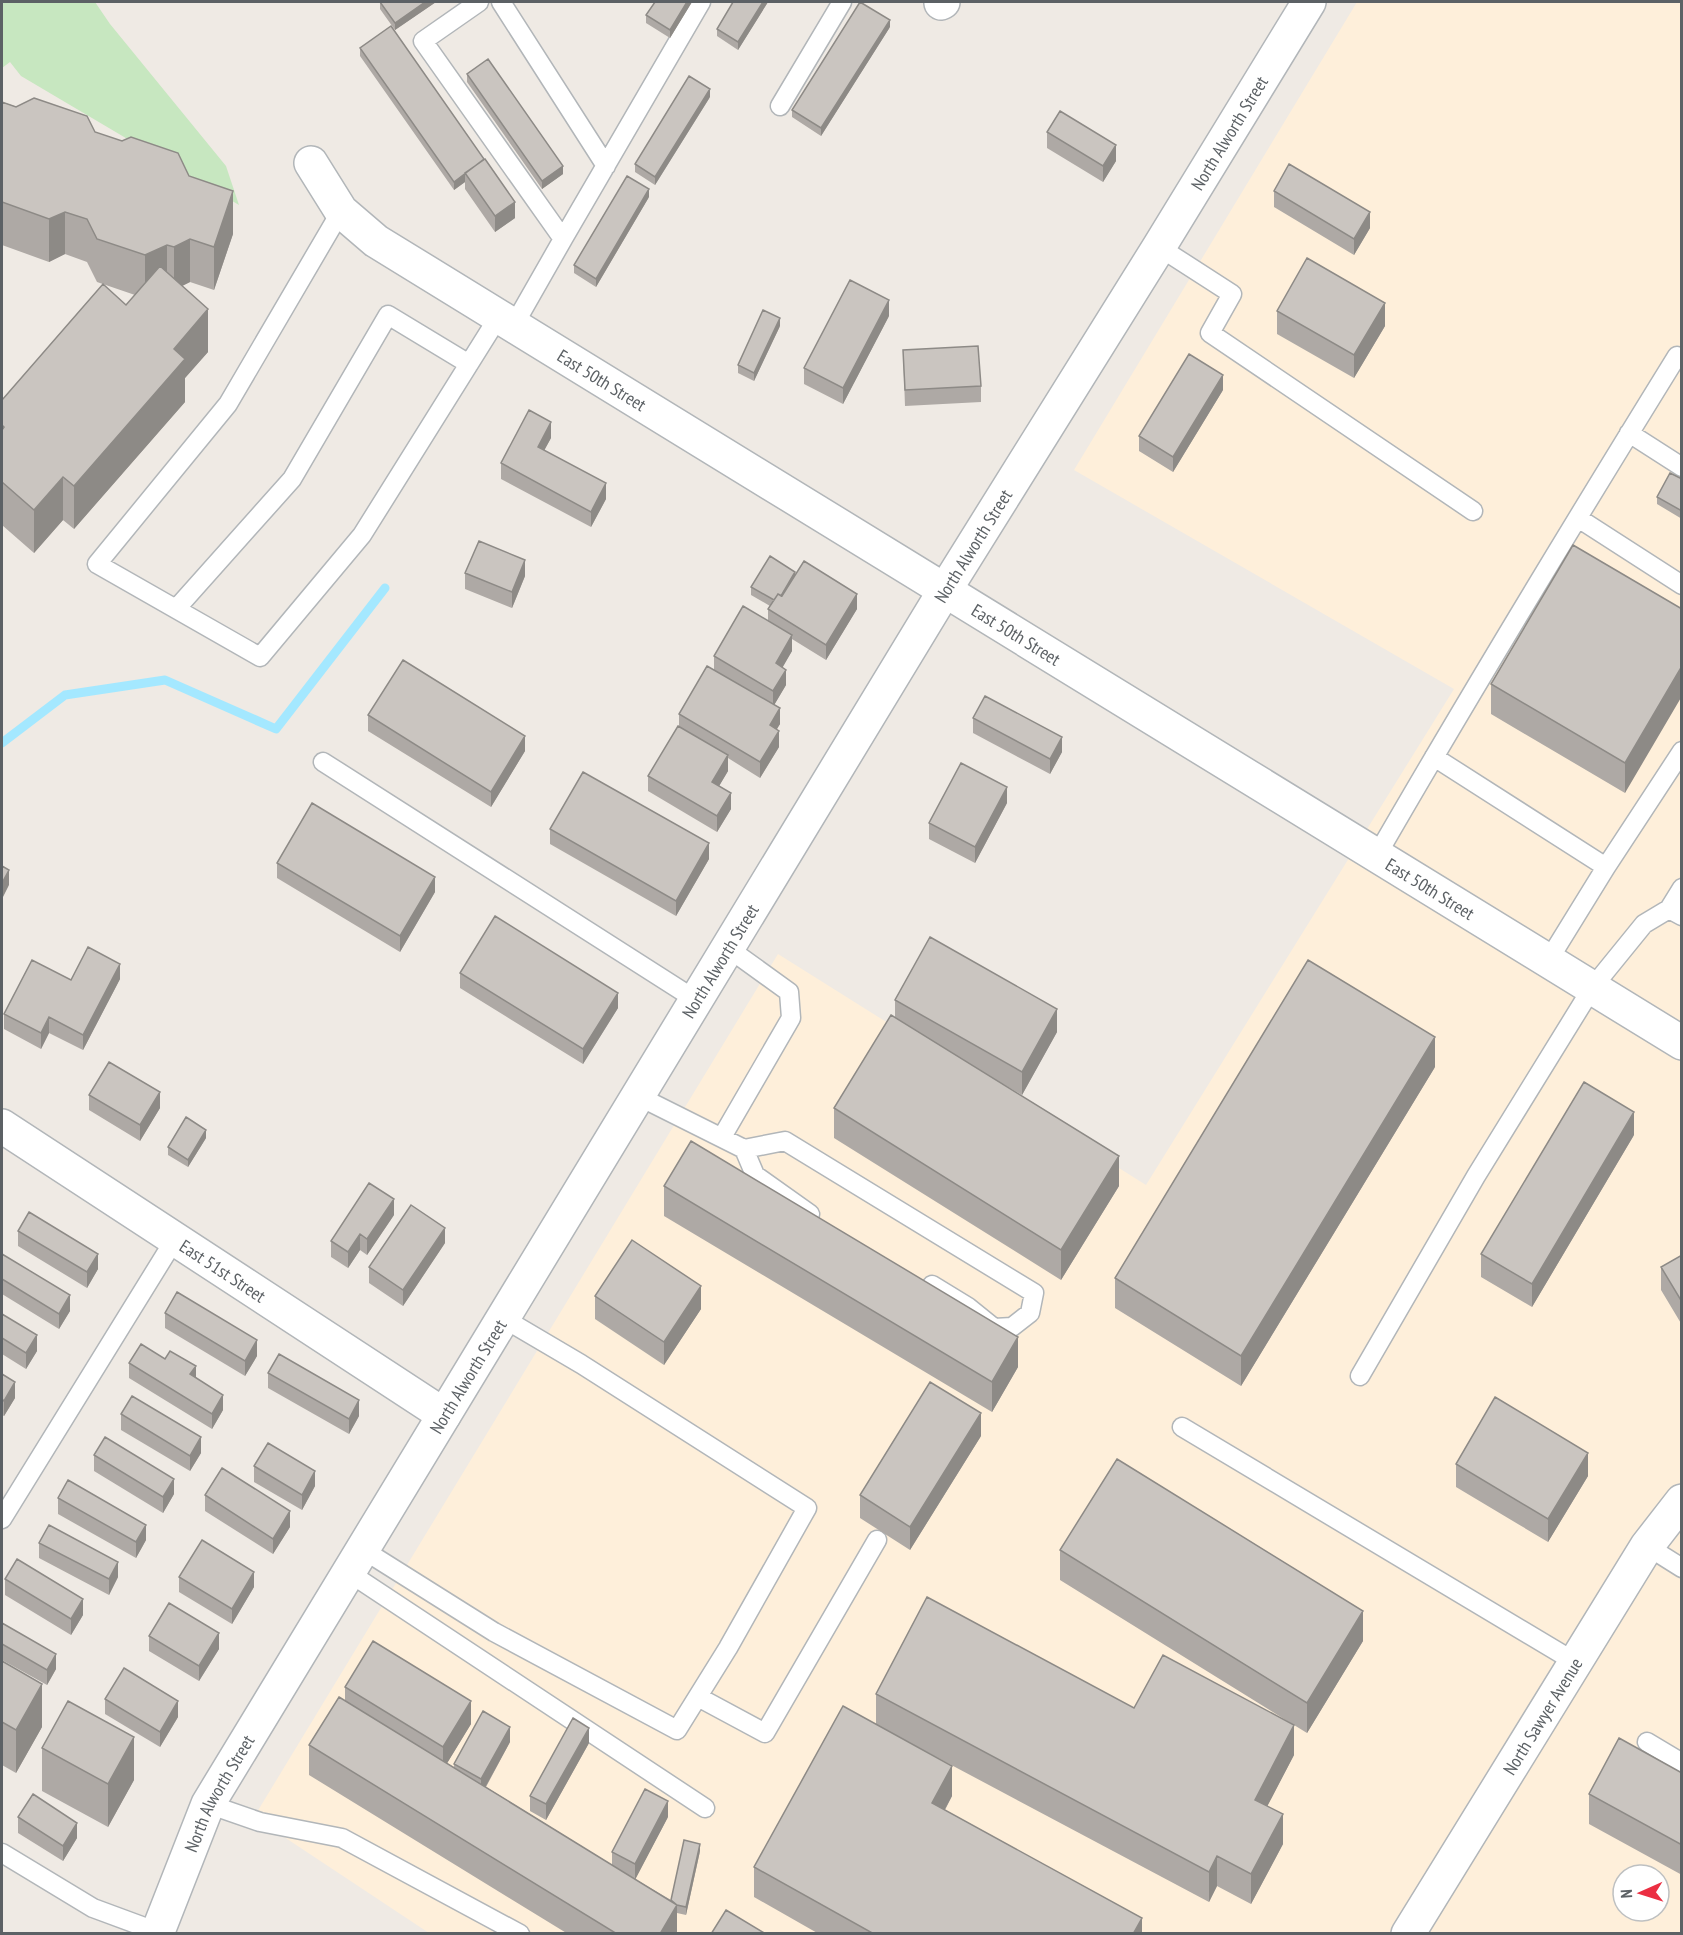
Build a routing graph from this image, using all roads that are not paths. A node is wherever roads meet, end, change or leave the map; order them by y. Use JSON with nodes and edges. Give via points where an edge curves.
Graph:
{"nodes":[{"id":1,"x":479,"y":2,"type":"edge"},
{"id":2,"x":501,"y":2,"type":"edge"},
{"id":3,"x":701,"y":2,"type":"edge"},
{"id":4,"x":842,"y":2,"type":"edge"},
{"id":5,"x":1308,"y":2,"type":"edge"},
{"id":6,"x":780,"y":106,"type":"dead end"},
{"id":7,"x":311,"y":163,"type":"dead end"},
{"id":8,"x":606,"y":166,"type":"junction"},
{"id":9,"x":341,"y":211,"type":"junction"},
{"id":10,"x":564,"y":239,"type":"junction"},
{"id":11,"x":1159,"y":247,"type":"junction"},
{"id":12,"x":507,"y":321,"type":"junction"},
{"id":13,"x":1682,"y":358,"type":"edge"},
{"id":14,"x":469,"y":363,"type":"junction"},
{"id":15,"x":1629,"y":433,"type":"junction"},
{"id":16,"x":1682,"y":467,"type":"edge"},
{"id":17,"x":1473,"y":511,"type":"dead end"},
{"id":18,"x":1578,"y":518,"type":"junction"},
{"id":19,"x":1682,"y":585,"type":"edge"},
{"id":20,"x":945,"y":590,"type":"junction"},
{"id":21,"x":176,"y":609,"type":"junction"},
{"id":22,"x":1682,"y":751,"type":"edge"},
{"id":23,"x":1434,"y":757,"type":"junction"},
{"id":24,"x":323,"y":762,"type":"dead end"},
{"id":25,"x":1377,"y":855,"type":"junction"},
{"id":26,"x":1606,"y":867,"type":"junction"},
{"id":27,"x":1682,"y":888,"type":"edge"},
{"id":28,"x":1675,"y":913,"type":"edge"},
{"id":29,"x":728,"y":948,"type":"junction"},
{"id":30,"x":1548,"y":961,"type":"junction"},
{"id":31,"x":1592,"y":988,"type":"junction"},
{"id":32,"x":696,"y":1000,"type":"junction"},
{"id":33,"x":1682,"y":1043,"type":"edge"},
{"id":34,"x":638,"y":1096,"type":"junction"},
{"id":35,"x":2,"y":1126,"type":"edge"},
{"id":36,"x":722,"y":1137,"type":"junction"},
{"id":37,"x":744,"y":1149,"type":"junction"},
{"id":38,"x":820,"y":1220,"type":"edge"},
{"id":39,"x":175,"y":1239,"type":"junction"},
{"id":40,"x":919,"y":1278,"type":"edge"},
{"id":41,"x":503,"y":1318,"type":"junction"},
{"id":42,"x":1360,"y":1376,"type":"dead end"},
{"id":43,"x":444,"y":1414,"type":"junction"},
{"id":44,"x":1182,"y":1428,"type":"dead end"},
{"id":45,"x":1682,"y":1502,"type":"edge"},
{"id":46,"x":2,"y":1519,"type":"edge"},
{"id":47,"x":877,"y":1540,"type":"dead end"},
{"id":48,"x":1647,"y":1546,"type":"junction"},
{"id":49,"x":355,"y":1561,"type":"junction"},
{"id":50,"x":1682,"y":1568,"type":"edge"},
{"id":51,"x":1575,"y":1662,"type":"junction"},
{"id":52,"x":698,"y":1697,"type":"junction"},
{"id":53,"x":1647,"y":1742,"type":"dead end"},
{"id":54,"x":1682,"y":1763,"type":"edge"},
{"id":55,"x":208,"y":1804,"type":"junction"},
{"id":56,"x":705,"y":1808,"type":"dead end"},
{"id":57,"x":2,"y":1853,"type":"edge"},
{"id":58,"x":157,"y":1933,"type":"edge"},
{"id":59,"x":519,"y":1934,"type":"edge"},
{"id":60,"x":1408,"y":1934,"type":"edge"}],
"edges":[{"from":1,"to":10,"type":"lane","via":[[423,41]]},
{"from":2,"to":8,"type":"lane"},
{"from":3,"to":8,"type":"lane"},
{"from":4,"to":6,"type":"lane"},
{"from":5,"to":11,"type":"street","name":"North Alworth Street"},
{"from":7,"to":9,"type":"street","name":"East 50th Street"},
{"from":8,"to":10,"type":"lane"},
{"from":9,"to":12,"type":"street","name":"East 50th Street","via":[[376,241]]},
{"from":9,"to":21,"type":"lane","via":[[228,404],[97,564]]},
{"from":10,"to":12,"type":"lane"},
{"from":11,"to":17,"type":"lane","via":[[1232,294],[1210,333]]},
{"from":11,"to":20,"type":"street","name":"North Alworth Street"},
{"from":12,"to":14,"type":"lane"},
{"from":12,"to":20,"type":"street","name":"East 50th Street"},
{"from":13,"to":15,"type":"lane","via":[[1677,356]]},
{"from":14,"to":21,"type":"lane","via":[[388,315],[292,479]]},
{"from":14,"to":21,"type":"lane","via":[[362,536],[260,657]]},
{"from":15,"to":16,"type":"lane"},
{"from":15,"to":18,"type":"lane"},
{"from":18,"to":19,"type":"lane"},
{"from":18,"to":23,"type":"lane"},
{"from":20,"to":25,"type":"street","name":"East 50th Street"},
{"from":20,"to":29,"type":"street","name":"North Alworth Street"},
{"from":22,"to":26,"type":"lane"},
{"from":23,"to":25,"type":"lane"},
{"from":23,"to":26,"type":"lane"},
{"from":24,"to":32,"type":"lane"},
{"from":25,"to":30,"type":"street","name":"East 50th Street"},
{"from":26,"to":30,"type":"lane"},
{"from":27,"to":28,"type":"lane"},
{"from":28,"to":31,"type":"lane","via":[[1644,924]]},
{"from":29,"to":32,"type":"street","name":"North Alworth Street"},
{"from":29,"to":36,"type":"lane","via":[[789,992],[791,1018]]},
{"from":30,"to":31,"type":"street","name":"East 50th Street"},
{"from":31,"to":33,"type":"street","name":"East 50th Street"},
{"from":31,"to":42,"type":"lane","via":[[1476,1176]]},
{"from":32,"to":34,"type":"street","name":"North Alworth Street"},
{"from":34,"to":36,"type":"lane"},
{"from":34,"to":41,"type":"street","name":"North Alworth Street"},
{"from":35,"to":39,"type":"street","name":"East 51st Street"},
{"from":36,"to":37,"type":"lane"},
{"from":37,"to":38,"type":"lane","via":[[755,1175]]},
{"from":37,"to":40,"type":"lane","via":[[785,1141],[1034,1293],[1030,1313],[1012,1327],[994,1328],[968,1307]]},
{"from":39,"to":43,"type":"street","name":"East 51st Street"},
{"from":39,"to":46,"type":"lane"},
{"from":41,"to":43,"type":"street","name":"North Alworth Street"},
{"from":41,"to":52,"type":"lane","via":[[807,1508]]},
{"from":43,"to":49,"type":"street","name":"North Alworth Street"},
{"from":44,"to":51,"type":"lane"},
{"from":45,"to":48,"type":"street","name":"North Sawyer Avenue"},
{"from":47,"to":52,"type":"lane","via":[[765,1733]]},
{"from":48,"to":50,"type":"lane"},
{"from":48,"to":51,"type":"street","name":"North Sawyer Avenue"},
{"from":49,"to":52,"type":"lane","via":[[677,1730]]},
{"from":49,"to":55,"type":"street","name":"North Alworth Street"},
{"from":49,"to":56,"type":"lane"},
{"from":51,"to":60,"type":"street","name":"North Sawyer Avenue"},
{"from":53,"to":54,"type":"lane"},
{"from":55,"to":58,"type":"street","name":"North Alworth Street"},
{"from":55,"to":59,"type":"lane","via":[[260,1822],[342,1838]]},
{"from":57,"to":58,"type":"lane","via":[[93,1908]]}]}
